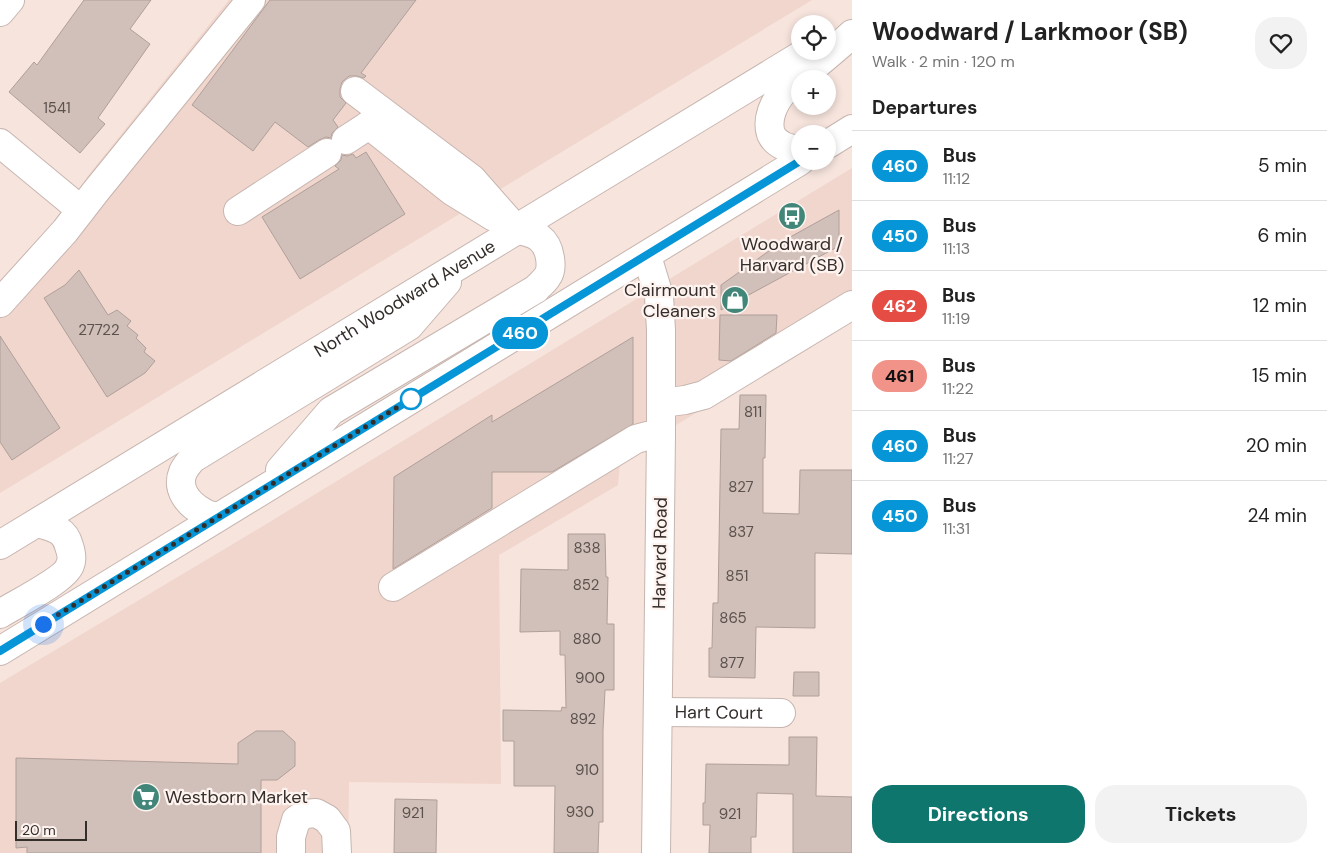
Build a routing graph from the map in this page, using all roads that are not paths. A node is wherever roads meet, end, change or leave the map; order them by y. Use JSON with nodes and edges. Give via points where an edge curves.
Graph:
{"nodes":[{"id":1,"x":10,"y":0,"type":"edge"},
{"id":2,"x":251,"y":0,"type":"edge"},
{"id":3,"x":0,"y":12,"type":"edge"},
{"id":4,"x":852,"y":24,"type":"edge"},
{"id":5,"x":836,"y":34,"type":"edge"},
{"id":6,"x":852,"y":34,"type":"edge"},
{"id":7,"x":793,"y":60,"type":"edge"},
{"id":8,"x":355,"y":91,"type":"dead end"},
{"id":9,"x":376,"y":119,"type":"junction"},
{"id":10,"x":852,"y":129,"type":"edge"},
{"id":11,"x":836,"y":139,"type":"edge"},
{"id":12,"x":0,"y":143,"type":"edge"},
{"id":13,"x":791,"y":149,"type":"edge"},
{"id":14,"x":791,"y":167,"type":"edge"},
{"id":15,"x":81,"y":210,"type":"junction"},
{"id":16,"x":238,"y":211,"type":"dead end"},
{"id":17,"x":517,"y":230,"type":"junction"},
{"id":18,"x":647,"y":256,"type":"junction"},
{"id":19,"x":464,"y":262,"type":"junction"},
{"id":20,"x":0,"y":302,"type":"edge"},
{"id":21,"x":852,"y":305,"type":"edge"},
{"id":22,"x":662,"y":403,"type":"junction"},
{"id":23,"x":661,"y":435,"type":"junction"},
{"id":24,"x":261,"y":491,"type":"junction"},
{"id":25,"x":218,"y":517,"type":"junction"},
{"id":26,"x":37,"y":523,"type":"junction"},
{"id":27,"x":0,"y":545,"type":"edge"},
{"id":28,"x":393,"y":587,"type":"dead end"},
{"id":29,"x":0,"y":614,"type":"edge"},
{"id":30,"x":0,"y":651,"type":"edge"},
{"id":31,"x":658,"y":712,"type":"junction"},
{"id":32,"x":781,"y":713,"type":"dead end"},
{"id":33,"x":291,"y":853,"type":"edge"},
{"id":34,"x":337,"y":853,"type":"edge"},
{"id":35,"x":656,"y":853,"type":"edge"}],
"edges":[{"from":1,"to":3,"type":"main road"},
{"from":2,"to":15,"type":"main road"},
{"from":4,"to":5,"type":"main road"},
{"from":6,"to":13,"type":"main road","via":[[784,92],[772,112],[769,126],[772,137]]},
{"from":7,"to":17,"type":"main road","name":"North Woodward Avenue"},
{"from":8,"to":9,"type":"main road"},
{"from":9,"to":16,"type":"main road"},
{"from":9,"to":17,"type":"main road","via":[[472,179]]},
{"from":10,"to":11,"type":"main road"},
{"from":12,"to":15,"type":"main road"},
{"from":14,"to":18,"type":"main road"},
{"from":15,"to":20,"type":"main road"},
{"from":17,"to":19,"type":"main road","name":"North Woodward Avenue"},
{"from":17,"to":24,"type":"main road","via":[[531,232],[543,240],[549,252],[548,276],[536,289],[331,412]]},
{"from":18,"to":22,"type":"main road","name":"Harvard Road","via":[[659,296]]},
{"from":18,"to":24,"type":"main road"},
{"from":19,"to":25,"type":"main road","via":[[409,326],[192,459],[183,471],[180,483],[184,495],[204,513]]},
{"from":19,"to":26,"type":"main road","name":"North Woodward Avenue"},
{"from":21,"to":22,"type":"main road","via":[[704,395]]},
{"from":22,"to":23,"type":"main road","name":"Harvard Road"},
{"from":23,"to":28,"type":"main road","via":[[636,438]]},
{"from":23,"to":31,"type":"main road","name":"Harvard Road"},
{"from":24,"to":25,"type":"main road"},
{"from":25,"to":30,"type":"main road"},
{"from":26,"to":27,"type":"main road","name":"North Woodward Avenue"},
{"from":26,"to":29,"type":"main road","via":[[64,533],[72,557],[70,567],[60,577]]},
{"from":31,"to":32,"type":"main road","name":"Hart Court"},
{"from":31,"to":35,"type":"main road","name":"Harvard Road"},
{"from":33,"to":34,"type":"main road","via":[[296,820],[305,814],[316,814],[327,819],[336,831]]}]}
